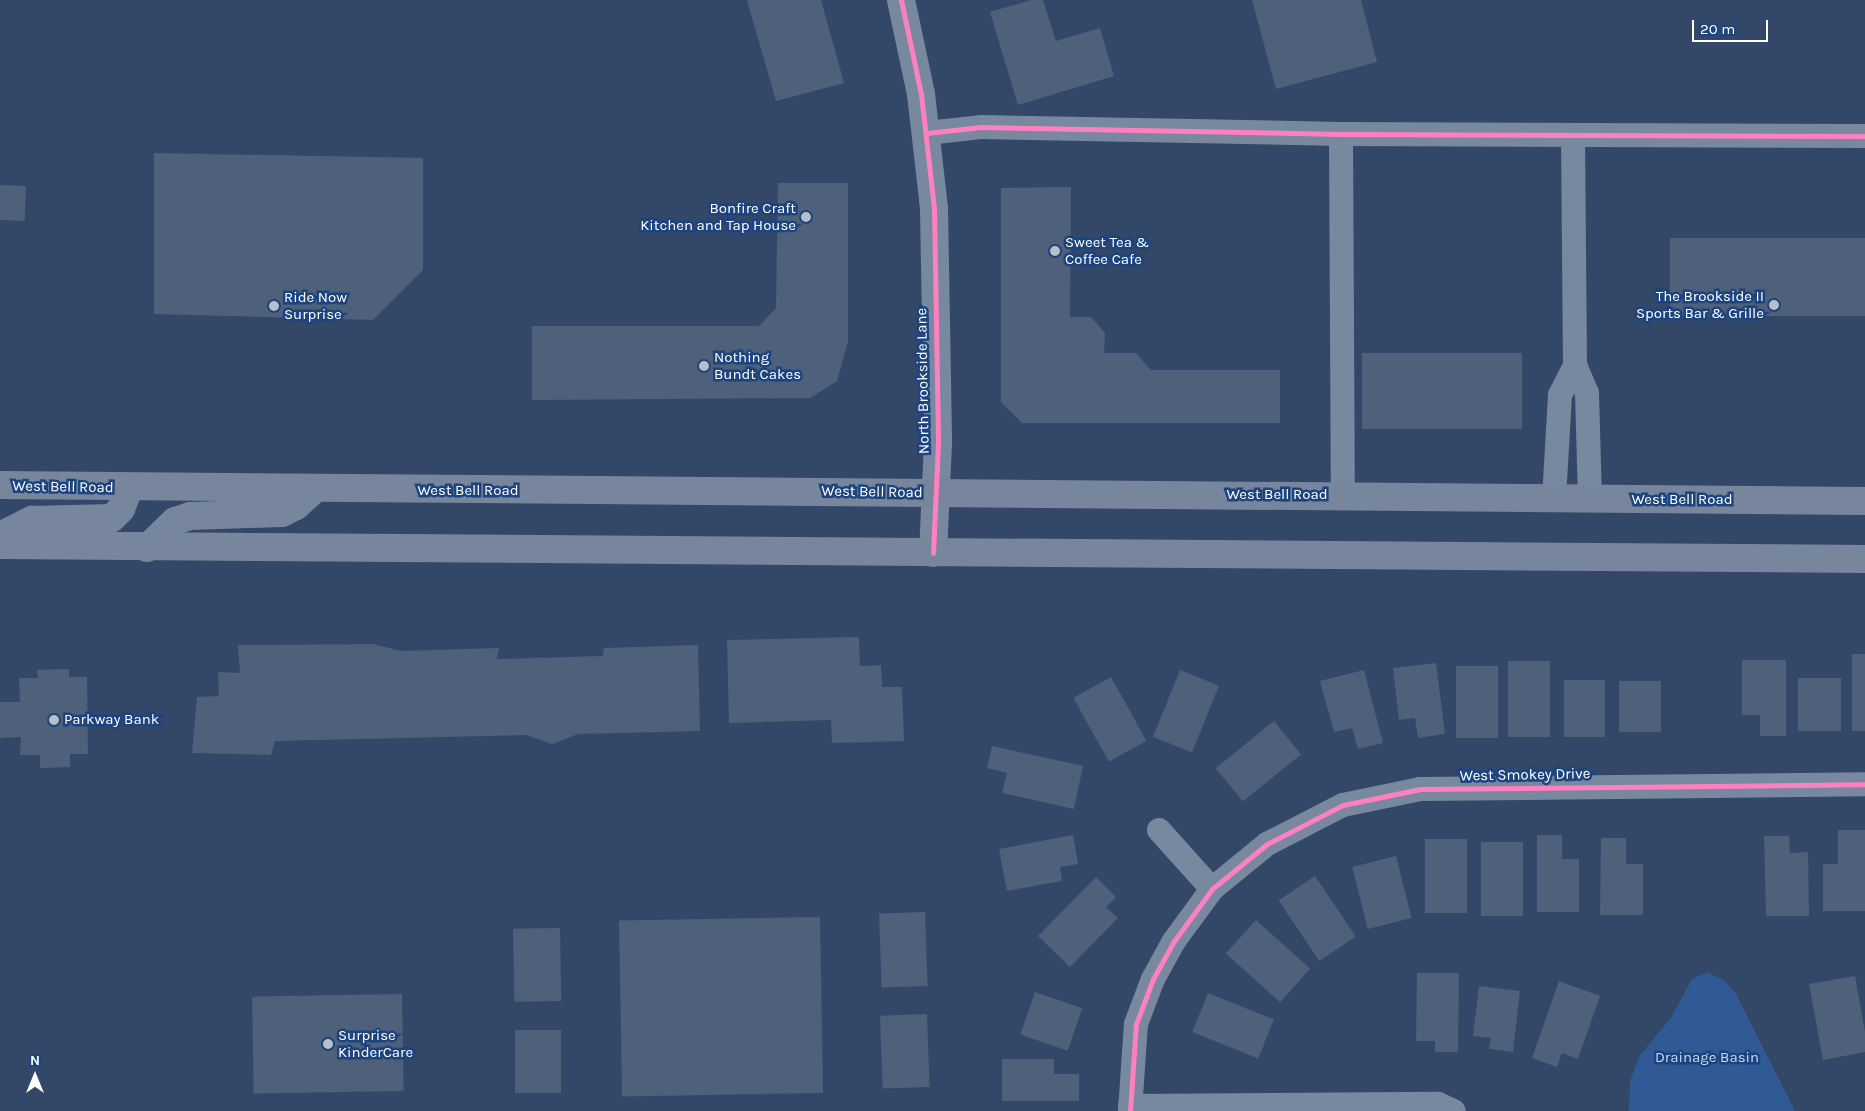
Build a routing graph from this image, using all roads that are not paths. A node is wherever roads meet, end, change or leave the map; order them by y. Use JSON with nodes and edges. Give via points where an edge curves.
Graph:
{"nodes":[{"id":1,"x":901,"y":0,"type":"edge"},
{"id":2,"x":927,"y":133,"type":"junction"},
{"id":3,"x":1341,"y":134,"type":"junction"},
{"id":4,"x":1573,"y":135,"type":"junction"},
{"id":5,"x":1865,"y":136,"type":"edge"},
{"id":6,"x":1575,"y":365,"type":"junction"},
{"id":7,"x":0,"y":485,"type":"edge"},
{"id":8,"x":129,"y":488,"type":"junction"},
{"id":9,"x":314,"y":490,"type":"junction"},
{"id":10,"x":934,"y":493,"type":"junction"},
{"id":11,"x":1343,"y":495,"type":"junction"},
{"id":12,"x":1554,"y":499,"type":"junction"},
{"id":13,"x":1590,"y":499,"type":"junction"},
{"id":14,"x":1865,"y":500,"type":"edge"},
{"id":15,"x":0,"y":536,"type":"edge"},
{"id":16,"x":0,"y":545,"type":"edge"},
{"id":17,"x":147,"y":548,"type":"junction"},
{"id":18,"x":933,"y":553,"type":"junction"},
{"id":19,"x":1865,"y":559,"type":"edge"},
{"id":20,"x":1865,"y":784,"type":"edge"},
{"id":21,"x":1159,"y":830,"type":"dead end"},
{"id":22,"x":1212,"y":889,"type":"junction"},
{"id":23,"x":1130,"y":1108,"type":"edge"},
{"id":24,"x":1454,"y":1111,"type":"edge"}],
"edges":[{"from":1,"to":2,"type":"street","name":"North Brookside Lane"},
{"from":2,"to":3,"type":"street","via":[[981,127]]},
{"from":2,"to":10,"type":"street","name":"North Brookside Lane","via":[[934,208],[938,443]]},
{"from":3,"to":4,"type":"street"},
{"from":3,"to":11,"type":"street"},
{"from":4,"to":5,"type":"street"},
{"from":4,"to":6,"type":"street"},
{"from":6,"to":12,"type":"street","via":[[1560,395]]},
{"from":6,"to":13,"type":"street","via":[[1587,393]]},
{"from":7,"to":8,"type":"main road","name":"West Bell Road"},
{"from":8,"to":9,"type":"main road","name":"West Bell Road"},
{"from":8,"to":15,"type":"main road","via":[[121,508],[112,518],[32,520]]},
{"from":9,"to":10,"type":"main road","name":"West Bell Road"},
{"from":9,"to":17,"type":"main road","via":[[282,513],[190,516],[175,521]]},
{"from":10,"to":11,"type":"main road","name":"West Bell Road"},
{"from":10,"to":18,"type":"street","name":"North Brookside Lane"},
{"from":11,"to":12,"type":"main road","name":"West Bell Road"},
{"from":12,"to":13,"type":"main road","name":"West Bell Road"},
{"from":13,"to":14,"type":"main road","name":"West Bell Road"},
{"from":16,"to":17,"type":"main road"},
{"from":17,"to":18,"type":"main road"},
{"from":18,"to":19,"type":"main road"},
{"from":20,"to":22,"type":"street","name":"West Smokey Drive","via":[[1420,789],[1381,795],[1343,805],[1267,844]]},
{"from":21,"to":22,"type":"street"},
{"from":22,"to":23,"type":"street","name":"West Smokey Drive","via":[[1174,941],[1153,979],[1136,1024]]},
{"from":23,"to":24,"type":"street","via":[[1438,1104]]}]}
